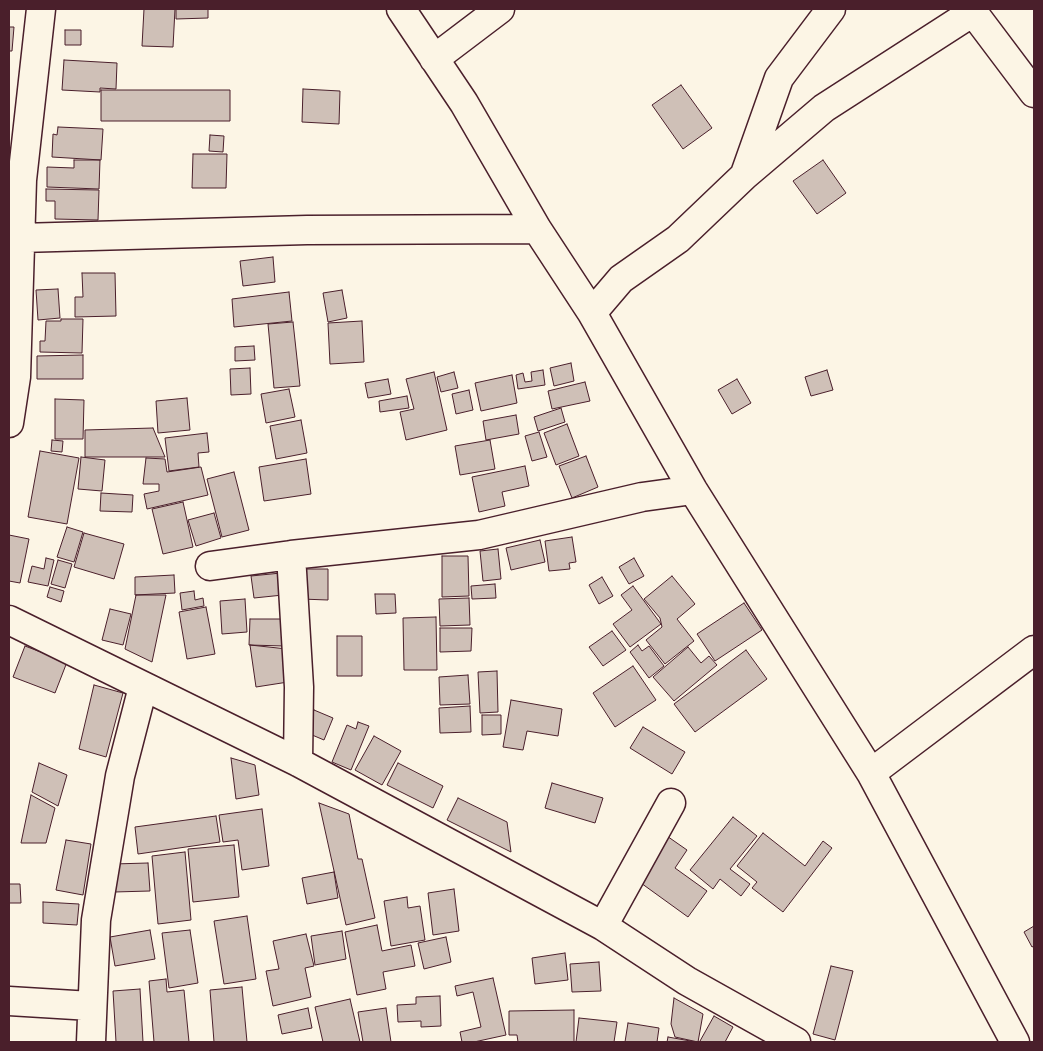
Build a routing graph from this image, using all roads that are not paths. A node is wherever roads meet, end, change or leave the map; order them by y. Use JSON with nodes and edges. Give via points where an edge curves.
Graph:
{"nodes":[{"id":1,"x":42,"y":9,"type":"edge"},
{"id":2,"x":401,"y":9,"type":"edge"},
{"id":3,"x":500,"y":9,"type":"edge"},
{"id":4,"x":830,"y":9,"type":"edge"},
{"id":5,"x":972,"y":10,"type":"edge"},
{"id":6,"x":434,"y":59,"type":"junction"},
{"id":7,"x":1034,"y":93,"type":"edge"},
{"id":8,"x":744,"y":176,"type":"junction"},
{"id":9,"x":537,"y":229,"type":"junction"},
{"id":10,"x":20,"y":238,"type":"junction"},
{"id":11,"x":14,"y":272,"type":"edge"},
{"id":12,"x":592,"y":313,"type":"junction"},
{"id":13,"x":9,"y":423,"type":"edge"},
{"id":14,"x":693,"y":490,"type":"junction"},
{"id":15,"x":291,"y":555,"type":"junction"},
{"id":16,"x":210,"y":566,"type":"dead end"},
{"id":17,"x":9,"y":620,"type":"edge"},
{"id":18,"x":1034,"y":650,"type":"edge"},
{"id":19,"x":143,"y":687,"type":"junction"},
{"id":20,"x":298,"y":762,"type":"junction"},
{"id":21,"x":871,"y":772,"type":"junction"},
{"id":22,"x":671,"y":803,"type":"dead end"},
{"id":23,"x":603,"y":926,"type":"junction"},
{"id":24,"x":9,"y":1001,"type":"edge"},
{"id":25,"x":92,"y":1006,"type":"junction"},
{"id":26,"x":91,"y":1042,"type":"edge"},
{"id":27,"x":796,"y":1042,"type":"edge"},
{"id":28,"x":1015,"y":1042,"type":"edge"}],
"edges":[{"from":1,"to":10,"type":"street","via":[[22,180]]},
{"from":2,"to":6,"type":"street"},
{"from":3,"to":6,"type":"street"},
{"from":4,"to":8,"type":"street","via":[[779,78]]},
{"from":5,"to":7,"type":"street"},
{"from":5,"to":8,"type":"street","via":[[824,108]]},
{"from":6,"to":9,"type":"street","via":[[464,103]]},
{"from":8,"to":12,"type":"street","via":[[678,239],[621,278]]},
{"from":9,"to":10,"type":"street","via":[[307,230]]},
{"from":9,"to":12,"type":"street"},
{"from":10,"to":11,"type":"street"},
{"from":11,"to":13,"type":"street","via":[[16,376]]},
{"from":12,"to":14,"type":"street"},
{"from":14,"to":15,"type":"street","via":[[642,497],[479,536]]},
{"from":14,"to":21,"type":"street"},
{"from":15,"to":16,"type":"street"},
{"from":15,"to":20,"type":"street","via":[[300,687]]},
{"from":17,"to":19,"type":"street"},
{"from":18,"to":21,"type":"street"},
{"from":19,"to":20,"type":"street"},
{"from":19,"to":25,"type":"street","via":[[120,776],[96,920]]},
{"from":20,"to":23,"type":"street"},
{"from":21,"to":28,"type":"street"},
{"from":22,"to":23,"type":"street"},
{"from":23,"to":27,"type":"street","via":[[687,981]]},
{"from":24,"to":25,"type":"street"},
{"from":25,"to":26,"type":"street"}]}
